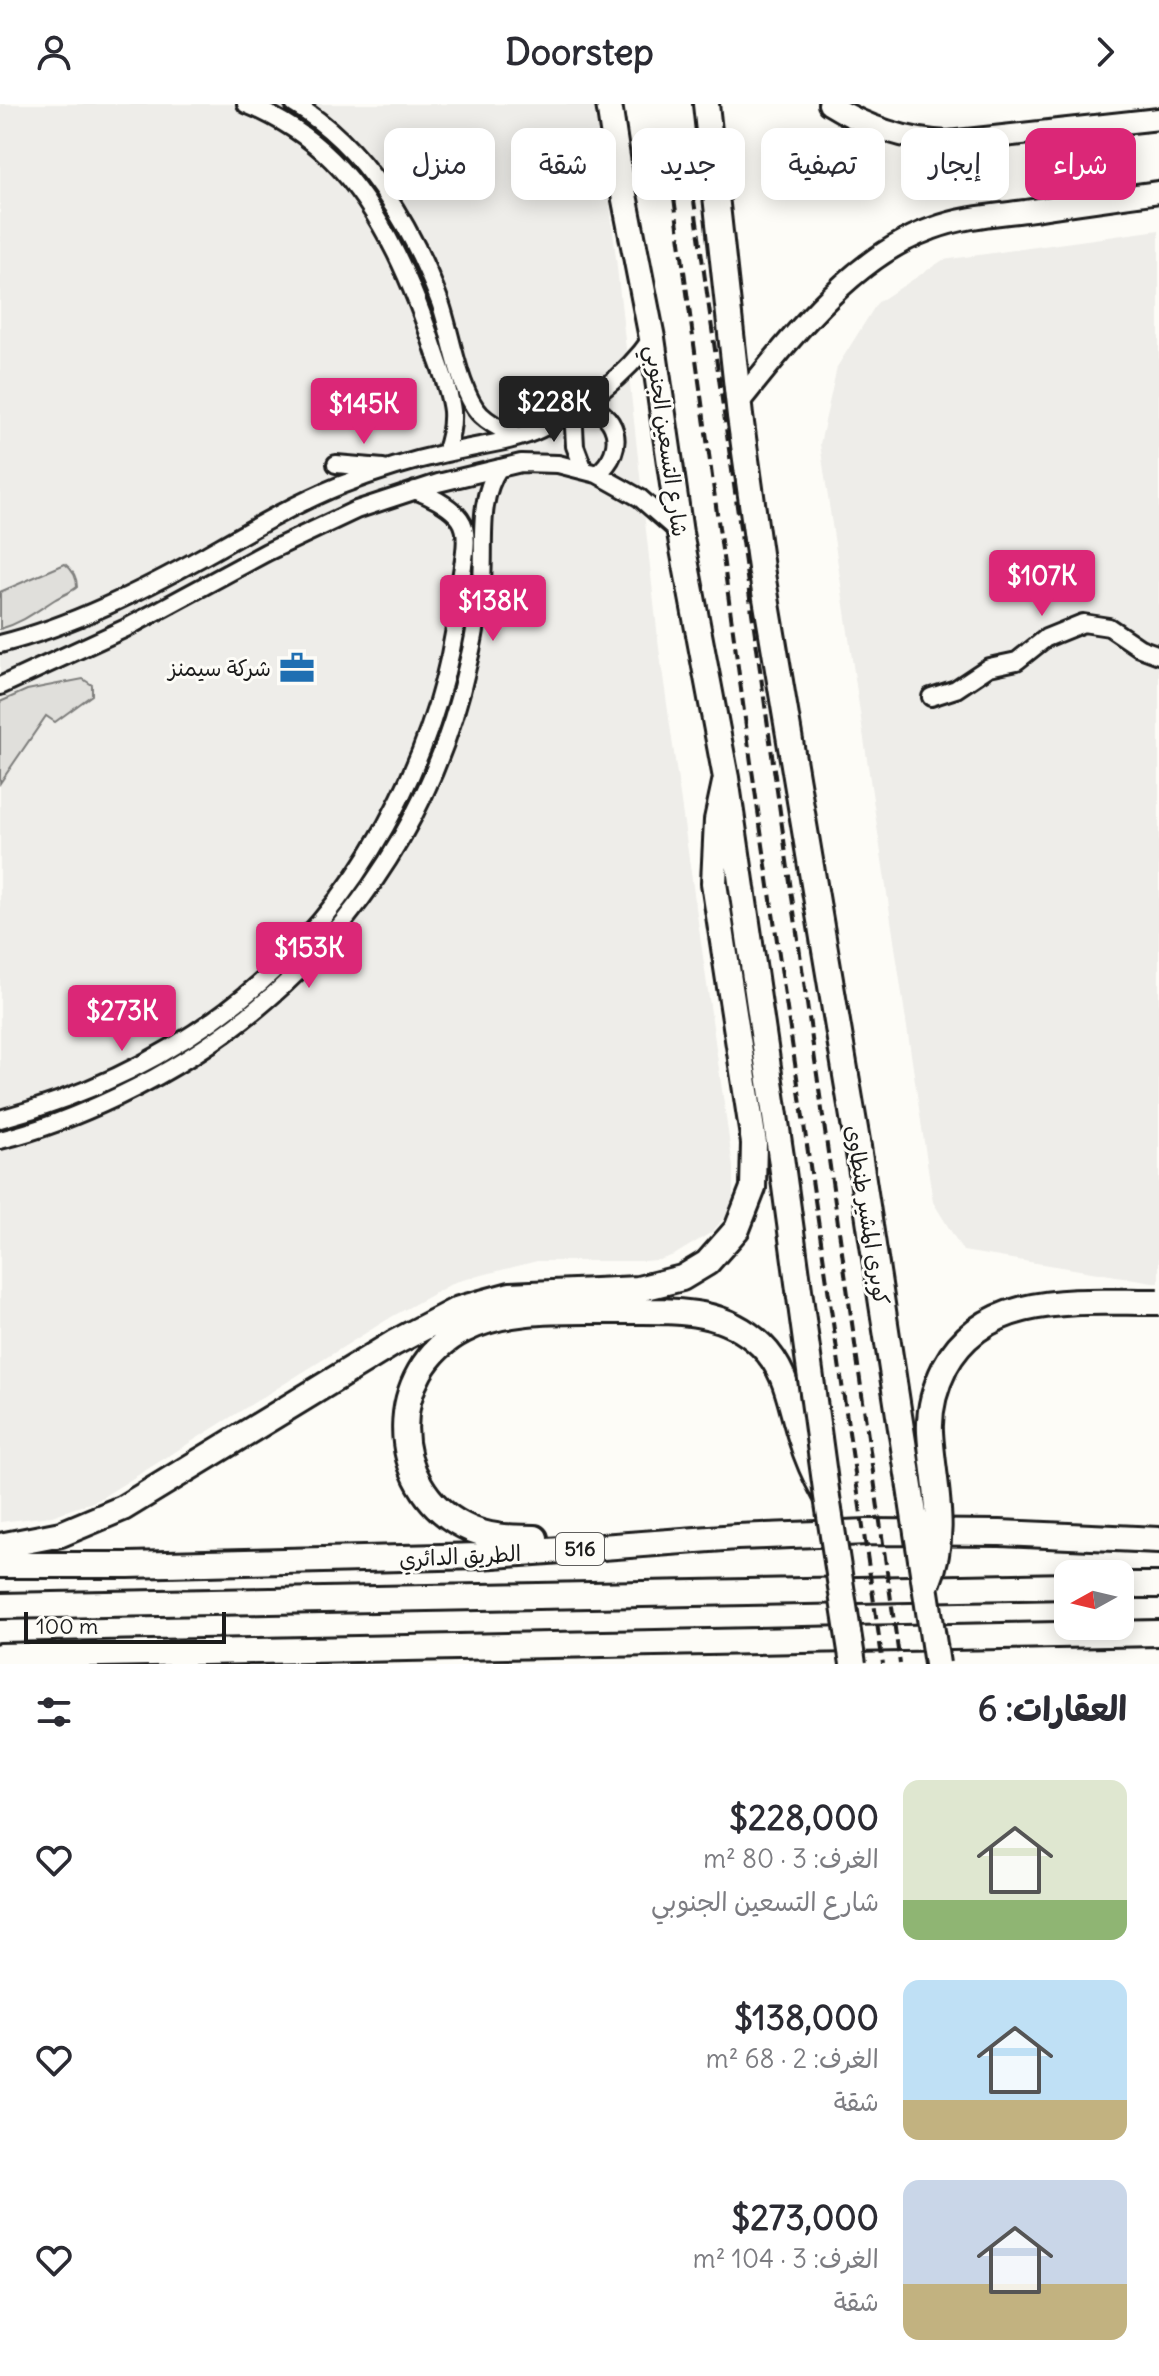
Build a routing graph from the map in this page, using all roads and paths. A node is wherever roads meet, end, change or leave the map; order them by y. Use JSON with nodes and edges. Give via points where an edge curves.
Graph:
{"nodes":[{"id":1,"x":246,"y":104,"type":"edge"},
{"id":2,"x":294,"y":104,"type":"edge"},
{"id":3,"x":609,"y":104,"type":"edge"},
{"id":4,"x":706,"y":104,"type":"edge"},
{"id":5,"x":829,"y":104,"type":"edge"},
{"id":6,"x":1159,"y":119,"type":"edge"},
{"id":7,"x":319,"y":120,"type":"junction"},
{"id":8,"x":306,"y":137,"type":"junction"},
{"id":9,"x":1159,"y":192,"type":"edge"},
{"id":10,"x":652,"y":338,"type":"junction"},
{"id":11,"x":739,"y":402,"type":"junction"},
{"id":12,"x":576,"y":406,"type":"junction"},
{"id":13,"x":517,"y":437,"type":"junction"},
{"id":14,"x":445,"y":453,"type":"junction"},
{"id":15,"x":336,"y":464,"type":"dead end"},
{"id":16,"x":389,"y":468,"type":"junction"},
{"id":17,"x":499,"y":468,"type":"junction"},
{"id":18,"x":590,"y":472,"type":"junction"},
{"id":19,"x":415,"y":490,"type":"junction"},
{"id":20,"x":680,"y":533,"type":"junction"},
{"id":21,"x":0,"y":644,"type":"edge"},
{"id":22,"x":1159,"y":655,"type":"edge"},
{"id":23,"x":0,"y":686,"type":"edge"},
{"id":24,"x":931,"y":697,"type":"dead end"},
{"id":25,"x":726,"y":778,"type":"junction"},
{"id":26,"x":361,"y":867,"type":"junction"},
{"id":27,"x":378,"y":877,"type":"junction"},
{"id":28,"x":0,"y":1119,"type":"edge"},
{"id":29,"x":0,"y":1140,"type":"edge"},
{"id":30,"x":1159,"y":1302,"type":"edge"},
{"id":31,"x":827,"y":1497,"type":"junction"},
{"id":32,"x":1159,"y":1529,"type":"edge"},
{"id":33,"x":1125,"y":1539,"type":"junction"},
{"id":34,"x":1159,"y":1540,"type":"edge"},
{"id":35,"x":0,"y":1546,"type":"edge"},
{"id":36,"x":597,"y":1548,"type":"junction"},
{"id":37,"x":0,"y":1565,"type":"edge"},
{"id":38,"x":1134,"y":1585,"type":"edge"},
{"id":39,"x":1159,"y":1585,"type":"edge"},
{"id":40,"x":1054,"y":1586,"type":"edge"},
{"id":41,"x":925,"y":1588,"type":"junction"},
{"id":42,"x":0,"y":1606,"type":"edge"},
{"id":43,"x":1159,"y":1633,"type":"edge"},
{"id":44,"x":0,"y":1656,"type":"edge"},
{"id":45,"x":853,"y":1664,"type":"edge"},
{"id":46,"x":937,"y":1664,"type":"edge"}],
"edges":[{"from":1,"to":8,"type":"street"},
{"from":2,"to":7,"type":"street"},
{"from":3,"to":10,"type":"highway","name":"شارع التسعين الجنوبي"},
{"from":4,"to":11,"type":"highway"},
{"from":5,"to":6,"type":"main road","via":[[886,131],[948,142]]},
{"from":7,"to":8,"type":"street"},
{"from":7,"to":13,"type":"street","via":[[371,175],[419,254],[474,407]]},
{"from":8,"to":14,"type":"street","via":[[347,178],[407,279],[451,408]]},
{"from":9,"to":11,"type":"main road","via":[[963,219],[915,235],[839,289]]},
{"from":10,"to":12,"type":"street","via":[[622,372]]},
{"from":10,"to":20,"type":"highway","name":"شارع التسعين الجنوبي"},
{"from":11,"to":41,"type":"highway","name":"كوبرى المشير طنطاوى","bridge":true},
{"from":12,"to":13,"type":"street"},
{"from":12,"to":18,"type":"street","via":[[575,446]]},
{"from":12,"to":18,"type":"street","via":[[600,411],[616,438],[612,458]]},
{"from":13,"to":14,"type":"street"},
{"from":14,"to":16,"type":"street"},
{"from":15,"to":16,"type":"street"},
{"from":16,"to":21,"type":"street","via":[[295,506],[116,602]]},
{"from":17,"to":18,"type":"street","via":[[531,462]]},
{"from":17,"to":19,"type":"street"},
{"from":17,"to":27,"type":"street","via":[[486,495],[479,607],[460,697],[430,785]]},
{"from":18,"to":20,"type":"street","via":[[640,498]]},
{"from":19,"to":23,"type":"street","via":[[313,529],[174,604]]},
{"from":19,"to":26,"type":"street","via":[[440,502],[463,524],[458,606],[422,744],[396,807]]},
{"from":20,"to":25,"type":"highway","name":"شارع التسعين الجنوبي"},
{"from":22,"to":24,"type":"street","via":[[1109,627],[1083,623],[1046,638],[1017,661],[989,667],[956,689]]},
{"from":25,"to":31,"type":"highway","bridge":true},
{"from":25,"to":35,"type":"highway","via":[[717,820],[714,883],[755,1173],[744,1216],[718,1253],[682,1278],[653,1288],[510,1295],[459,1309],[123,1508],[61,1534]]},
{"from":26,"to":27,"type":"street"},
{"from":26,"to":28,"type":"street","via":[[302,942],[213,1020],[106,1083]]},
{"from":27,"to":29,"type":"street","via":[[284,987],[204,1049],[82,1113]]},
{"from":30,"to":41,"type":"highway","bridge":true,"via":[[1017,1309],[983,1325],[956,1350],[942,1374],[931,1417],[940,1530]]},
{"from":31,"to":36,"type":"highway","via":[[808,1459],[787,1384],[773,1359],[741,1329],[690,1312],[542,1313],[461,1331],[429,1358],[409,1395],[404,1422],[410,1464],[431,1501],[464,1526],[490,1536]]},
{"from":31,"to":45,"type":"highway","bridge":true},
{"from":32,"to":33,"type":"highway"},
{"from":33,"to":34,"type":"highway","name":"الطريق الدائري","number":"516"},
{"from":33,"to":36,"type":"highway","name":"الطريق الدائري","number":"516","via":[[855,1533]]},
{"from":36,"to":37,"type":"highway","name":"الطريق الدائري","number":"516","via":[[408,1559]]},
{"from":38,"to":39,"type":"highway"},
{"from":40,"to":42,"type":"highway","name":"الطريق الدائري","number":"516"},
{"from":41,"to":46,"type":"highway","name":"كوبرى المشير طنطاوى","bridge":true},
{"from":43,"to":44,"type":"highway"}]}
